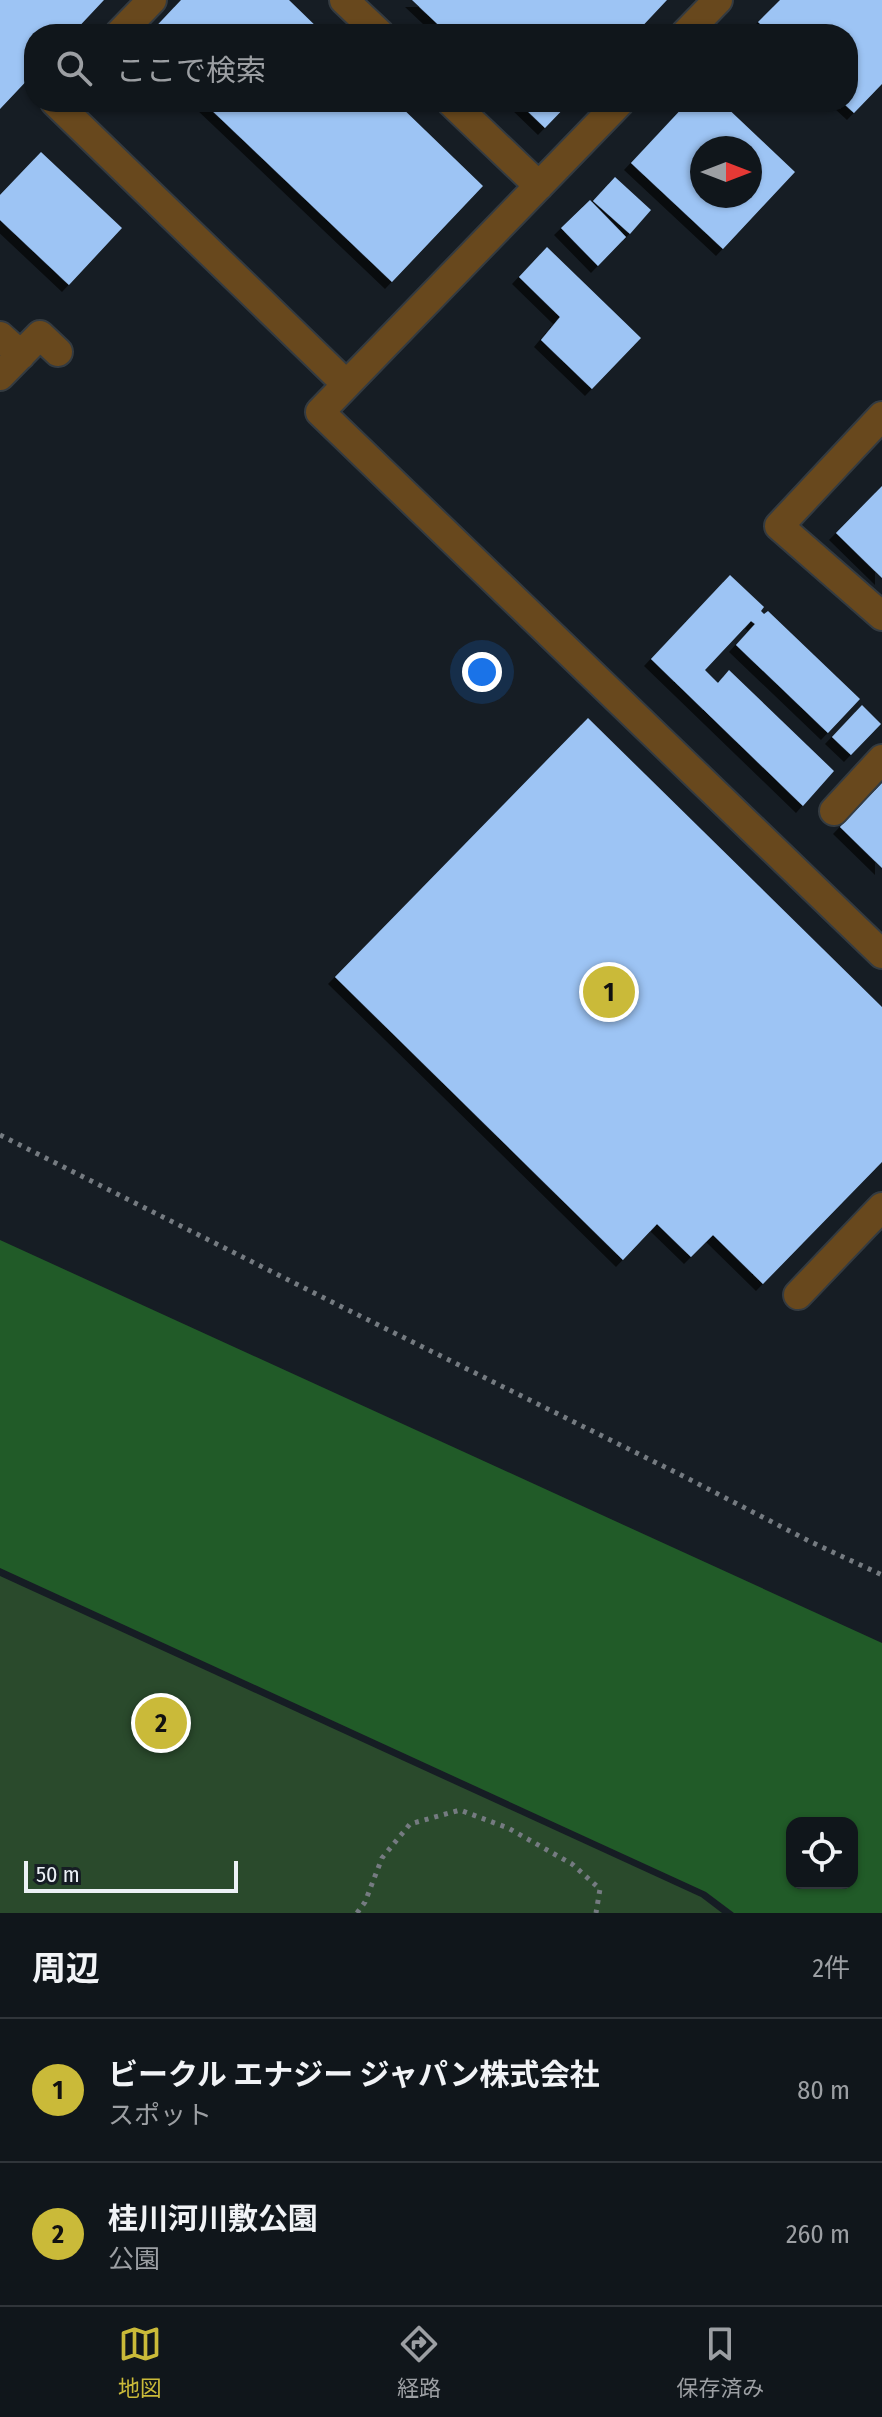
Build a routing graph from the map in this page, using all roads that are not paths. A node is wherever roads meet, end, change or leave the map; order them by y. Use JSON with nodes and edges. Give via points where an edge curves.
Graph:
{"nodes":[{"id":1,"x":152,"y":0,"type":"edge"},
{"id":2,"x":344,"y":0,"type":"edge"},
{"id":3,"x":718,"y":0,"type":"edge"},
{"id":4,"x":129,"y":24,"type":"edge"},
{"id":5,"x":369,"y":24,"type":"edge"},
{"id":6,"x":695,"y":24,"type":"edge"},
{"id":7,"x":65,"y":112,"type":"edge"},
{"id":8,"x":461,"y":112,"type":"edge"},
{"id":9,"x":610,"y":112,"type":"edge"},
{"id":10,"x":539,"y":186,"type":"junction"},
{"id":11,"x":0,"y":336,"type":"edge"},
{"id":12,"x":58,"y":352,"type":"dead end"},
{"id":13,"x":21,"y":355,"type":"junction"},
{"id":14,"x":0,"y":376,"type":"edge"},
{"id":15,"x":346,"y":384,"type":"junction"},
{"id":16,"x":882,"y":416,"type":"edge"},
{"id":17,"x":882,"y":616,"type":"edge"},
{"id":18,"x":882,"y":759,"type":"edge"},
{"id":19,"x":834,"y":811,"type":"dead end"},
{"id":20,"x":882,"y":954,"type":"edge"},
{"id":21,"x":882,"y":1207,"type":"edge"},
{"id":22,"x":798,"y":1295,"type":"dead end"}],
"edges":[{"from":1,"to":4,"type":"lane"},
{"from":2,"to":5,"type":"lane"},
{"from":3,"to":6,"type":"lane"},
{"from":7,"to":15,"type":"lane"},
{"from":8,"to":10,"type":"lane"},
{"from":9,"to":10,"type":"lane"},
{"from":10,"to":15,"type":"lane"},
{"from":11,"to":13,"type":"lane"},
{"from":12,"to":13,"type":"lane","via":[[40,335]]},
{"from":13,"to":14,"type":"lane"},
{"from":15,"to":20,"type":"lane","via":[[320,412]]},
{"from":16,"to":17,"type":"lane","via":[[779,526]]},
{"from":18,"to":19,"type":"lane"},
{"from":21,"to":22,"type":"lane"}]}
